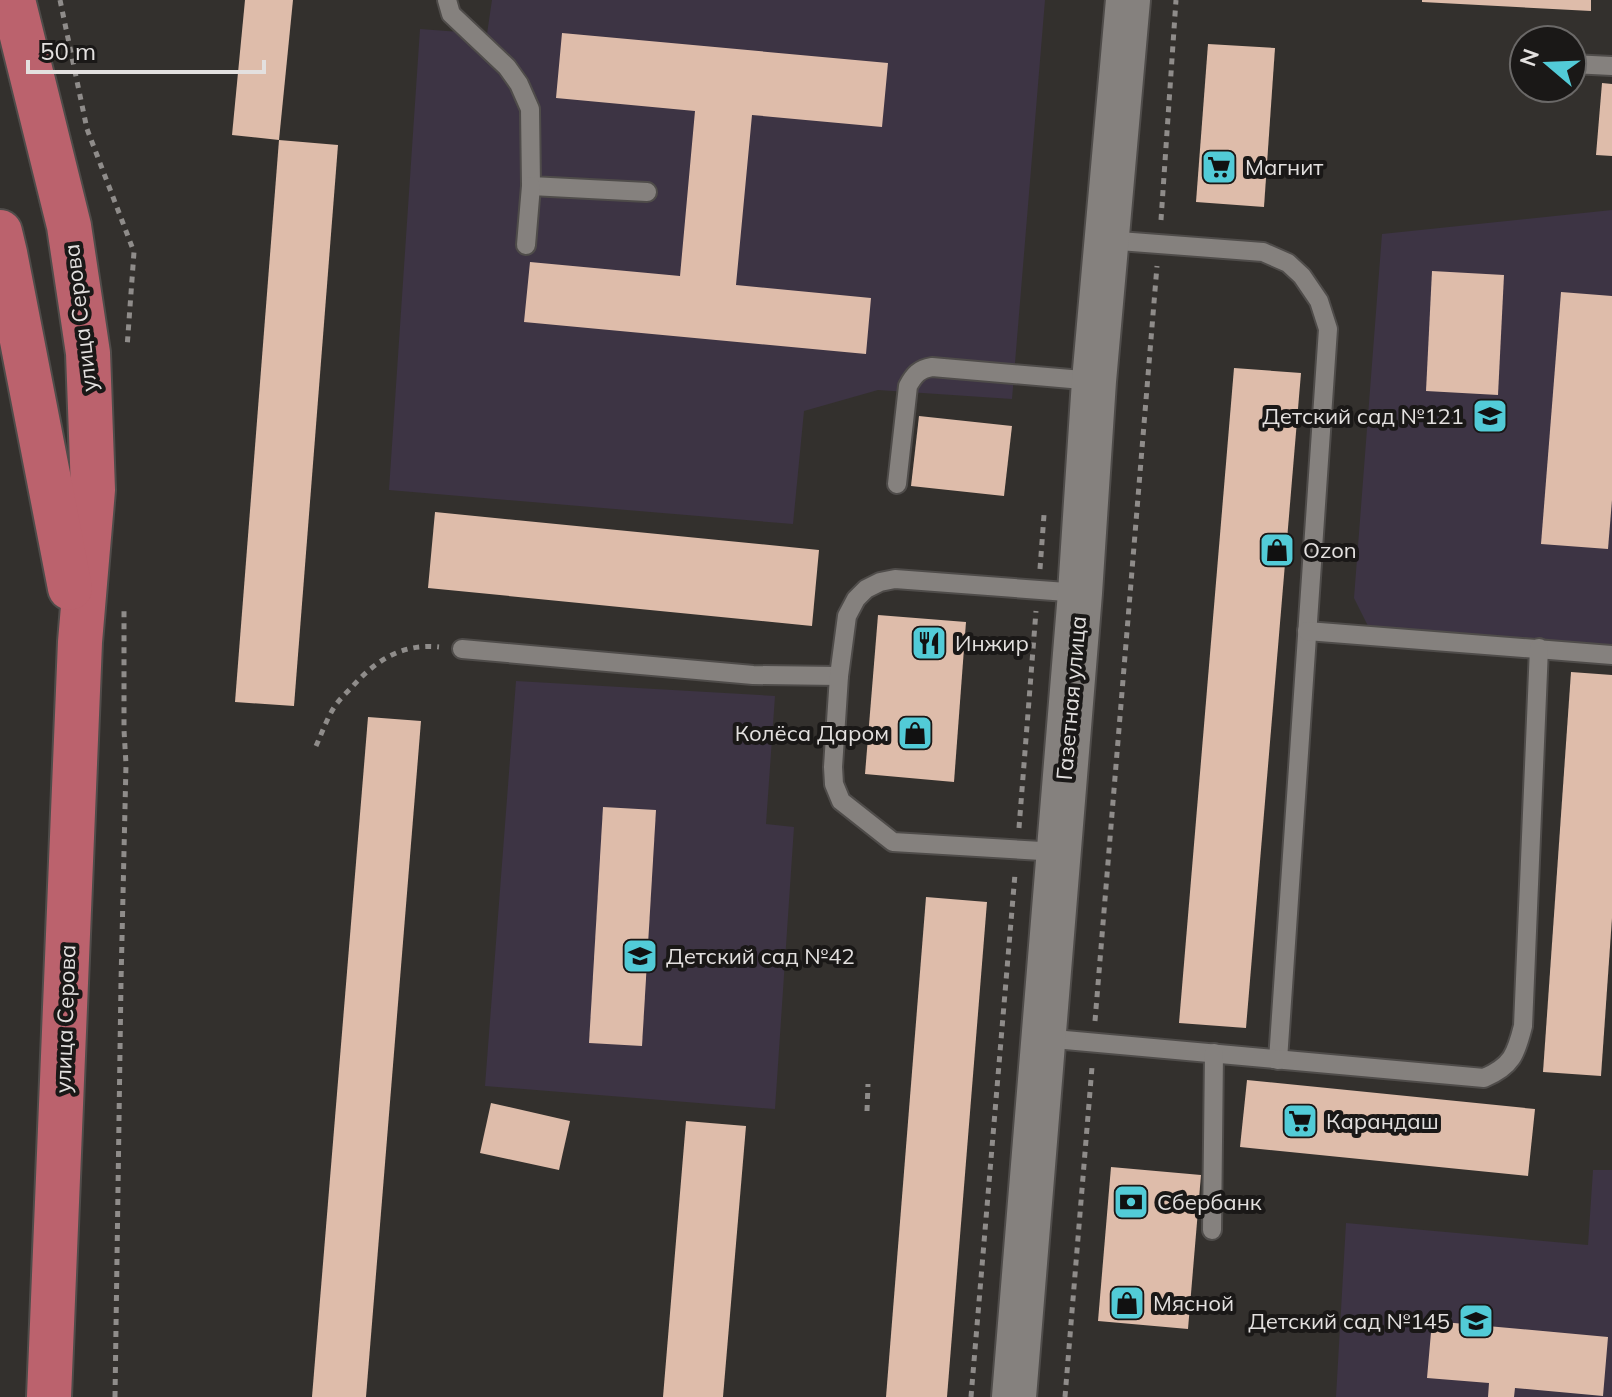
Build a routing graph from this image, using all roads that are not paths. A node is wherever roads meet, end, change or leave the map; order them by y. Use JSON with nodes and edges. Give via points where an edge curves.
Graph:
{"nodes":[{"id":1,"x":13,"y":0,"type":"edge"},
{"id":2,"x":447,"y":0,"type":"edge"},
{"id":3,"x":1128,"y":0,"type":"edge"},
{"id":4,"x":1588,"y":65,"type":"edge"},
{"id":5,"x":1612,"y":66,"type":"edge"},
{"id":6,"x":531,"y":186,"type":"junction"},
{"id":7,"x":647,"y":192,"type":"dead end"},
{"id":8,"x":0,"y":232,"type":"edge"},
{"id":9,"x":1106,"y":240,"type":"junction"},
{"id":10,"x":526,"y":245,"type":"dead end"},
{"id":11,"x":1094,"y":381,"type":"junction"},
{"id":12,"x":897,"y":484,"type":"dead end"},
{"id":13,"x":1059,"y":591,"type":"junction"},
{"id":14,"x":1307,"y":631,"type":"junction"},
{"id":15,"x":80,"y":642,"type":"junction"},
{"id":16,"x":1539,"y":648,"type":"junction"},
{"id":17,"x":462,"y":649,"type":"road end"},
{"id":18,"x":1612,"y":655,"type":"edge"},
{"id":19,"x":839,"y":676,"type":"junction"},
{"id":20,"x":1038,"y":850,"type":"junction"},
{"id":21,"x":1043,"y":1038,"type":"junction"},
{"id":22,"x":1214,"y":1053,"type":"junction"},
{"id":23,"x":1278,"y":1060,"type":"junction"},
{"id":24,"x":1212,"y":1230,"type":"dead end"},
{"id":25,"x":49,"y":1397,"type":"edge"},
{"id":26,"x":1014,"y":1397,"type":"edge"}],
"edges":[{"from":1,"to":15,"type":"main road","name":"улица Серова","via":[[69,226],[88,353],[93,490]]},
{"from":2,"to":6,"type":"lane","via":[[451,14],[507,67],[525,96],[530,109]]},
{"from":3,"to":9,"type":"main road","name":"Газетная улица"},
{"from":4,"to":5,"type":"lane"},
{"from":6,"to":7,"type":"lane"},
{"from":6,"to":10,"type":"lane"},
{"from":8,"to":15,"type":"main road","name":"улица Серова"},
{"from":9,"to":11,"type":"main road","name":"Газетная улица"},
{"from":9,"to":14,"type":"lane","via":[[1263,252],[1288,263],[1319,301],[1328,329]]},
{"from":11,"to":12,"type":"lane","via":[[923,368],[908,386]]},
{"from":11,"to":13,"type":"main road","name":"Газетная улица"},
{"from":13,"to":19,"type":"lane","via":[[880,582],[856,599],[847,616]]},
{"from":13,"to":20,"type":"main road","name":"Газетная улица"},
{"from":14,"to":16,"type":"lane"},
{"from":14,"to":23,"type":"lane"},
{"from":15,"to":25,"type":"main road","name":"улица Серова"},
{"from":16,"to":18,"type":"lane"},
{"from":16,"to":23,"type":"lane","via":[[1523,1026],[1511,1061],[1484,1078]]},
{"from":17,"to":19,"type":"lane","via":[[753,675]]},
{"from":19,"to":20,"type":"lane","via":[[833,767],[841,801],[893,842]]},
{"from":20,"to":21,"type":"main road","name":"Газетная улица"},
{"from":21,"to":22,"type":"lane"},
{"from":21,"to":26,"type":"main road","name":"Газетная улица"},
{"from":22,"to":23,"type":"lane"},
{"from":22,"to":24,"type":"lane"}]}
